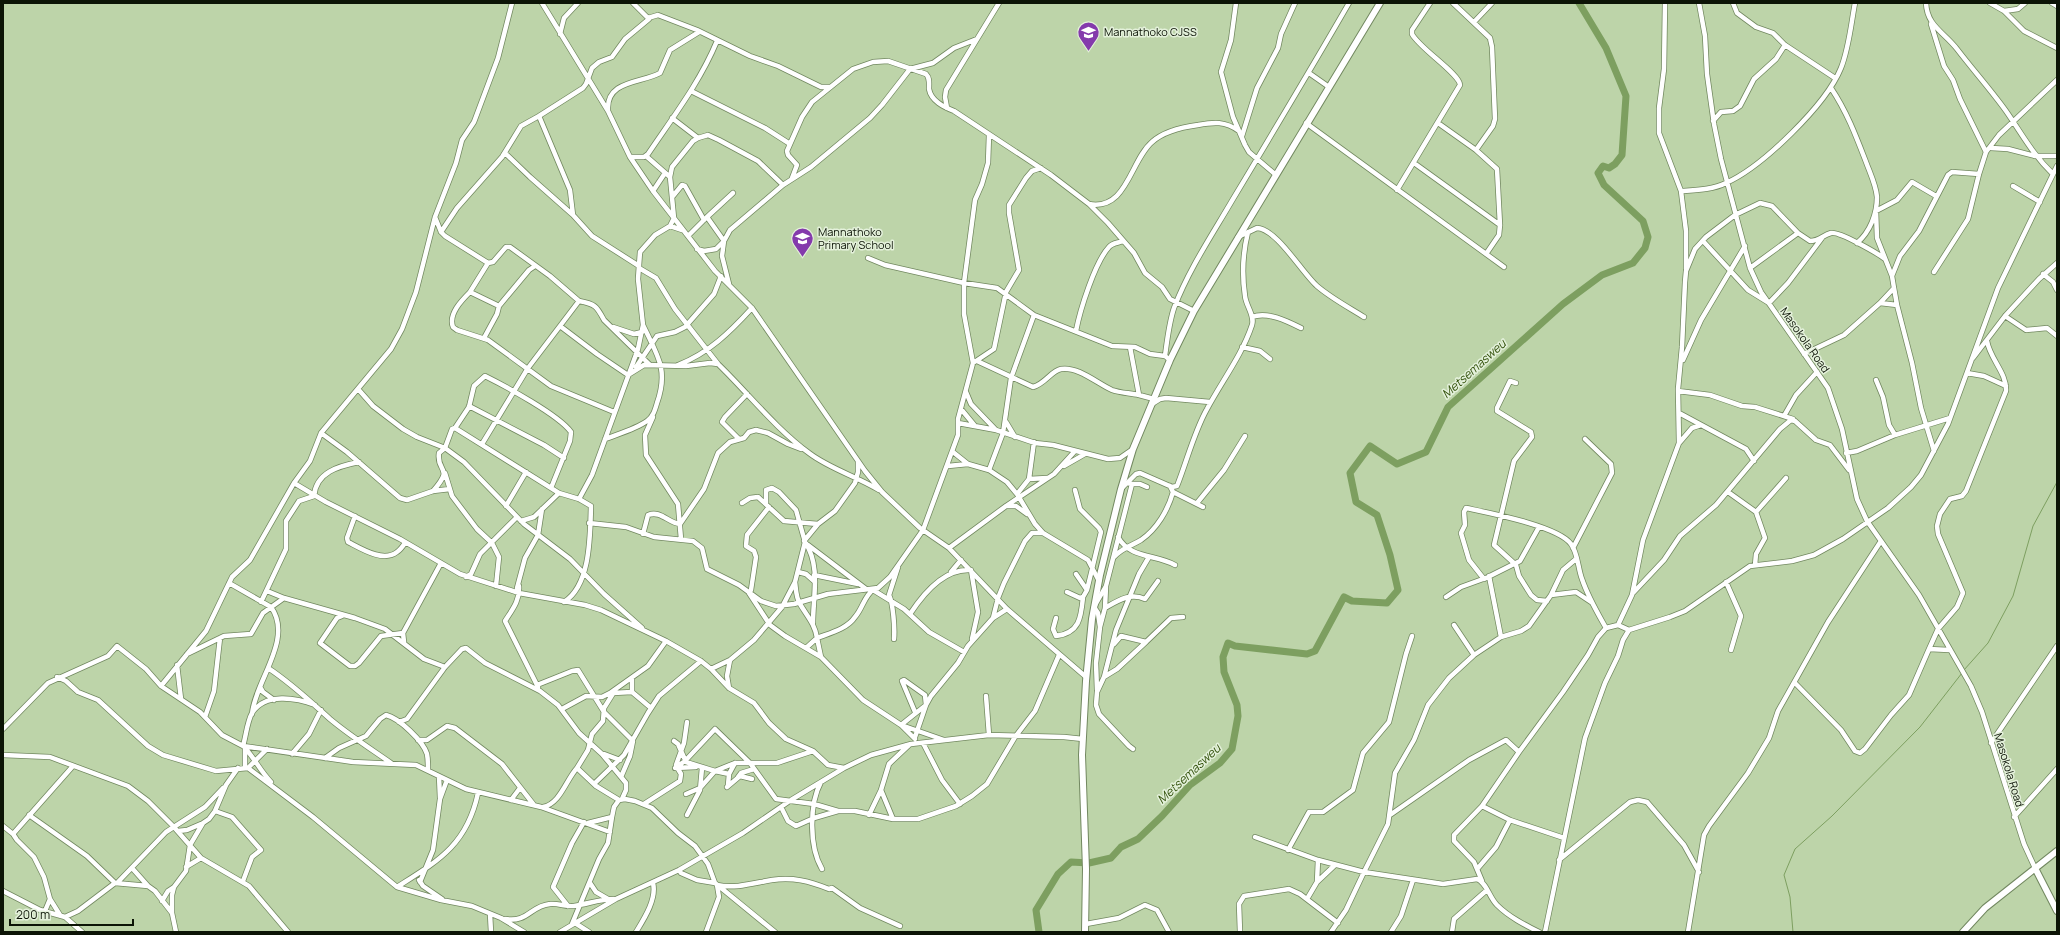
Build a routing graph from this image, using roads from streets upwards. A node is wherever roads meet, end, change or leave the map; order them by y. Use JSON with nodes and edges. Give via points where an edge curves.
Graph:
{"nodes":[{"id":1,"x":512,"y":3,"type":"edge"},
{"id":2,"x":542,"y":3,"type":"edge"},
{"id":3,"x":578,"y":3,"type":"edge"},
{"id":4,"x":633,"y":3,"type":"edge"},
{"id":5,"x":999,"y":3,"type":"edge"},
{"id":6,"x":1236,"y":3,"type":"edge"},
{"id":7,"x":1295,"y":3,"type":"edge"},
{"id":8,"x":1349,"y":3,"type":"edge"},
{"id":9,"x":1380,"y":3,"type":"edge"},
{"id":10,"x":1430,"y":3,"type":"edge"},
{"id":11,"x":1453,"y":3,"type":"edge"},
{"id":12,"x":1492,"y":3,"type":"edge"},
{"id":13,"x":1665,"y":3,"type":"edge"},
{"id":14,"x":1699,"y":3,"type":"edge"},
{"id":15,"x":1733,"y":3,"type":"edge"},
{"id":16,"x":1855,"y":3,"type":"edge"},
{"id":17,"x":1926,"y":3,"type":"edge"},
{"id":18,"x":1990,"y":3,"type":"edge"},
{"id":19,"x":2025,"y":3,"type":"edge"},
{"id":20,"x":2052,"y":3,"type":"edge"},
{"id":21,"x":2057,"y":6,"type":"edge"},
{"id":22,"x":2004,"y":11,"type":"junction"},
{"id":23,"x":649,"y":18,"type":"junction"},
{"id":24,"x":1474,"y":22,"type":"junction"},
{"id":25,"x":1930,"y":22,"type":"junction"},
{"id":26,"x":699,"y":32,"type":"junction"},
{"id":27,"x":560,"y":34,"type":"junction"},
{"id":28,"x":977,"y":39,"type":"junction"},
{"id":29,"x":717,"y":41,"type":"junction"},
{"id":30,"x":1785,"y":45,"type":"junction"},
{"id":31,"x":2057,"y":48,"type":"edge"},
{"id":32,"x":910,"y":69,"type":"junction"},
{"id":33,"x":1310,"y":73,"type":"junction"},
{"id":34,"x":588,"y":78,"type":"junction"},
{"id":35,"x":1835,"y":78,"type":"junction"},
{"id":36,"x":2057,"y":80,"type":"edge"},
{"id":37,"x":832,"y":87,"type":"junction"},
{"id":38,"x":1329,"y":87,"type":"junction"},
{"id":39,"x":583,"y":88,"type":"junction"},
{"id":40,"x":1831,"y":88,"type":"junction"},
{"id":41,"x":594,"y":90,"type":"junction"},
{"id":42,"x":691,"y":91,"type":"junction"},
{"id":43,"x":947,"y":108,"type":"junction"},
{"id":44,"x":608,"y":111,"type":"junction"},
{"id":45,"x":539,"y":116,"type":"junction"},
{"id":46,"x":672,"y":118,"type":"junction"},
{"id":47,"x":1713,"y":121,"type":"junction"},
{"id":48,"x":2013,"y":122,"type":"junction"},
{"id":49,"x":1438,"y":123,"type":"junction"},
{"id":50,"x":1306,"y":124,"type":"junction"},
{"id":51,"x":1241,"y":134,"type":"junction"},
{"id":52,"x":989,"y":135,"type":"junction"},
{"id":53,"x":698,"y":138,"type":"junction"},
{"id":54,"x":790,"y":144,"type":"junction"},
{"id":55,"x":1991,"y":148,"type":"junction"},
{"id":56,"x":1476,"y":150,"type":"junction"},
{"id":57,"x":1986,"y":152,"type":"junction"},
{"id":58,"x":505,"y":153,"type":"junction"},
{"id":59,"x":646,"y":156,"type":"junction"},
{"id":60,"x":2035,"y":156,"type":"junction"},
{"id":61,"x":2057,"y":156,"type":"edge"},
{"id":62,"x":630,"y":157,"type":"junction"},
{"id":63,"x":1257,"y":158,"type":"junction"},
{"id":64,"x":1414,"y":163,"type":"junction"},
{"id":65,"x":2057,"y":166,"type":"edge"},
{"id":66,"x":1041,"y":168,"type":"junction"},
{"id":67,"x":665,"y":173,"type":"junction"},
{"id":68,"x":1979,"y":174,"type":"junction"},
{"id":69,"x":2053,"y":174,"type":"junction"},
{"id":70,"x":1276,"y":175,"type":"junction"},
{"id":71,"x":670,"y":177,"type":"junction"},
{"id":72,"x":792,"y":178,"type":"junction"},
{"id":73,"x":1727,"y":183,"type":"junction"},
{"id":74,"x":783,"y":185,"type":"junction"},
{"id":75,"x":2013,"y":186,"type":"dead end"},
{"id":76,"x":1397,"y":190,"type":"junction"},
{"id":77,"x":653,"y":191,"type":"junction"},
{"id":78,"x":1681,"y":191,"type":"junction"},
{"id":79,"x":733,"y":193,"type":"dead end"},
{"id":80,"x":673,"y":196,"type":"junction"},
{"id":81,"x":1936,"y":196,"type":"junction"},
{"id":82,"x":2040,"y":202,"type":"junction"},
{"id":83,"x":1089,"y":204,"type":"junction"},
{"id":84,"x":1876,"y":211,"type":"junction"},
{"id":85,"x":1735,"y":215,"type":"junction"},
{"id":86,"x":573,"y":216,"type":"junction"},
{"id":87,"x":435,"y":217,"type":"junction"},
{"id":88,"x":674,"y":218,"type":"junction"},
{"id":89,"x":706,"y":219,"type":"junction"},
{"id":90,"x":1500,"y":225,"type":"junction"},
{"id":91,"x":670,"y":226,"type":"junction"},
{"id":92,"x":441,"y":232,"type":"junction"},
{"id":93,"x":1248,"y":232,"type":"junction"},
{"id":94,"x":1798,"y":233,"type":"junction"},
{"id":95,"x":687,"y":234,"type":"junction"},
{"id":96,"x":1238,"y":237,"type":"junction"},
{"id":97,"x":1822,"y":238,"type":"junction"},
{"id":98,"x":724,"y":241,"type":"junction"},
{"id":99,"x":1123,"y":241,"type":"junction"},
{"id":100,"x":1703,"y":241,"type":"junction"},
{"id":101,"x":1857,"y":243,"type":"junction"},
{"id":102,"x":1745,"y":246,"type":"junction"},
{"id":103,"x":697,"y":249,"type":"junction"},
{"id":104,"x":1486,"y":254,"type":"junction"},
{"id":105,"x":868,"y":258,"type":"dead end"},
{"id":106,"x":1885,"y":259,"type":"junction"},
{"id":107,"x":488,"y":263,"type":"junction"},
{"id":108,"x":2057,"y":263,"type":"edge"},
{"id":109,"x":535,"y":266,"type":"junction"},
{"id":110,"x":639,"y":267,"type":"junction"},
{"id":111,"x":1504,"y":267,"type":"dead end"},
{"id":112,"x":1750,"y":268,"type":"junction"},
{"id":113,"x":1730,"y":270,"type":"junction"},
{"id":114,"x":1686,"y":271,"type":"junction"},
{"id":115,"x":1934,"y":272,"type":"dead end"},
{"id":116,"x":2043,"y":274,"type":"junction"},
{"id":117,"x":721,"y":276,"type":"junction"},
{"id":118,"x":1892,"y":276,"type":"junction"},
{"id":119,"x":964,"y":283,"type":"junction"},
{"id":120,"x":729,"y":284,"type":"junction"},
{"id":121,"x":1894,"y":288,"type":"junction"},
{"id":122,"x":2057,"y":290,"type":"edge"},
{"id":123,"x":470,"y":292,"type":"junction"},
{"id":124,"x":1006,"y":292,"type":"junction"},
{"id":125,"x":580,"y":301,"type":"junction"},
{"id":126,"x":1177,"y":303,"type":"junction"},
{"id":127,"x":1769,"y":303,"type":"junction"},
{"id":128,"x":1880,"y":303,"type":"junction"},
{"id":129,"x":1897,"y":305,"type":"junction"},
{"id":130,"x":499,"y":306,"type":"junction"},
{"id":131,"x":752,"y":308,"type":"junction"},
{"id":132,"x":1194,"y":311,"type":"junction"},
{"id":133,"x":1034,"y":315,"type":"junction"},
{"id":134,"x":2005,"y":316,"type":"junction"},
{"id":135,"x":1252,"y":317,"type":"junction"},
{"id":136,"x":1364,"y":317,"type":"dead end"},
{"id":137,"x":643,"y":325,"type":"junction"},
{"id":138,"x":688,"y":325,"type":"junction"},
{"id":139,"x":560,"y":326,"type":"junction"},
{"id":140,"x":610,"y":326,"type":"junction"},
{"id":141,"x":1301,"y":328,"type":"dead end"},
{"id":142,"x":1076,"y":331,"type":"junction"},
{"id":143,"x":642,"y":332,"type":"junction"},
{"id":144,"x":2057,"y":336,"type":"edge"},
{"id":145,"x":484,"y":338,"type":"junction"},
{"id":146,"x":1987,"y":341,"type":"junction"},
{"id":147,"x":653,"y":342,"type":"junction"},
{"id":148,"x":1130,"y":346,"type":"junction"},
{"id":149,"x":1242,"y":347,"type":"junction"},
{"id":150,"x":709,"y":350,"type":"junction"},
{"id":151,"x":636,"y":354,"type":"junction"},
{"id":152,"x":1804,"y":354,"type":"junction"},
{"id":153,"x":1165,"y":356,"type":"junction"},
{"id":154,"x":643,"y":359,"type":"junction"},
{"id":155,"x":1270,"y":359,"type":"dead end"},
{"id":156,"x":1170,"y":360,"type":"junction"},
{"id":157,"x":1970,"y":361,"type":"junction"},
{"id":158,"x":975,"y":362,"type":"junction"},
{"id":159,"x":718,"y":364,"type":"junction"},
{"id":160,"x":1681,"y":364,"type":"junction"},
{"id":161,"x":650,"y":365,"type":"junction"},
{"id":162,"x":676,"y":366,"type":"junction"},
{"id":163,"x":662,"y":367,"type":"junction"},
{"id":164,"x":528,"y":368,"type":"junction"},
{"id":165,"x":634,"y":370,"type":"junction"},
{"id":166,"x":1817,"y":372,"type":"junction"},
{"id":167,"x":1967,"y":373,"type":"junction"},
{"id":168,"x":628,"y":374,"type":"junction"},
{"id":169,"x":1011,"y":378,"type":"junction"},
{"id":170,"x":1876,"y":380,"type":"dead end"},
{"id":171,"x":1516,"y":384,"type":"dead end"},
{"id":172,"x":2006,"y":386,"type":"junction"},
{"id":173,"x":358,"y":389,"type":"junction"},
{"id":174,"x":513,"y":391,"type":"junction"},
{"id":175,"x":1678,"y":391,"type":"junction"},
{"id":176,"x":966,"y":392,"type":"junction"},
{"id":177,"x":746,"y":394,"type":"junction"},
{"id":178,"x":1139,"y":395,"type":"junction"},
{"id":179,"x":1153,"y":402,"type":"junction"},
{"id":180,"x":1210,"y":402,"type":"junction"},
{"id":181,"x":469,"y":406,"type":"junction"},
{"id":182,"x":961,"y":408,"type":"junction"},
{"id":183,"x":614,"y":412,"type":"junction"},
{"id":184,"x":654,"y":413,"type":"junction"},
{"id":185,"x":1679,"y":413,"type":"junction"},
{"id":186,"x":1784,"y":416,"type":"junction"},
{"id":187,"x":1950,"y":418,"type":"junction"},
{"id":188,"x":497,"y":420,"type":"junction"},
{"id":189,"x":1793,"y":420,"type":"junction"},
{"id":190,"x":1006,"y":422,"type":"junction"},
{"id":191,"x":958,"y":423,"type":"junction"},
{"id":192,"x":1926,"y":424,"type":"junction"},
{"id":193,"x":1701,"y":425,"type":"junction"},
{"id":194,"x":975,"y":426,"type":"junction"},
{"id":195,"x":455,"y":428,"type":"junction"},
{"id":196,"x":996,"y":430,"type":"junction"},
{"id":197,"x":321,"y":433,"type":"junction"},
{"id":198,"x":1003,"y":433,"type":"junction"},
{"id":199,"x":1895,"y":435,"type":"junction"},
{"id":200,"x":1245,"y":436,"type":"dead end"},
{"id":201,"x":1015,"y":437,"type":"junction"},
{"id":202,"x":605,"y":439,"type":"junction"},
{"id":203,"x":739,"y":439,"type":"junction"},
{"id":204,"x":1584,"y":439,"type":"dead end"},
{"id":205,"x":1034,"y":442,"type":"junction"},
{"id":206,"x":1679,"y":443,"type":"junction"},
{"id":207,"x":482,"y":444,"type":"junction"},
{"id":208,"x":445,"y":448,"type":"junction"},
{"id":209,"x":1133,"y":449,"type":"junction"},
{"id":210,"x":805,"y":450,"type":"junction"},
{"id":211,"x":1074,"y":451,"type":"junction"},
{"id":212,"x":1934,"y":451,"type":"junction"},
{"id":213,"x":953,"y":452,"type":"junction"},
{"id":214,"x":1846,"y":453,"type":"junction"},
{"id":215,"x":1084,"y":454,"type":"junction"},
{"id":216,"x":564,"y":458,"type":"junction"},
{"id":217,"x":1754,"y":460,"type":"junction"},
{"id":218,"x":858,"y":461,"type":"junction"},
{"id":219,"x":359,"y":462,"type":"junction"},
{"id":220,"x":968,"y":464,"type":"junction"},
{"id":221,"x":948,"y":466,"type":"junction"},
{"id":222,"x":1062,"y":467,"type":"junction"},
{"id":223,"x":989,"y":470,"type":"junction"},
{"id":224,"x":1850,"y":471,"type":"junction"},
{"id":225,"x":526,"y":472,"type":"junction"},
{"id":226,"x":445,"y":473,"type":"junction"},
{"id":227,"x":857,"y":478,"type":"junction"},
{"id":228,"x":1049,"y":478,"type":"junction"},
{"id":229,"x":1786,"y":478,"type":"dead end"},
{"id":230,"x":1029,"y":479,"type":"junction"},
{"id":231,"x":294,"y":483,"type":"junction"},
{"id":232,"x":1130,"y":484,"type":"junction"},
{"id":233,"x":1170,"y":486,"type":"junction"},
{"id":234,"x":1147,"y":487,"type":"dead end"},
{"id":235,"x":551,"y":488,"type":"junction"},
{"id":236,"x":450,"y":489,"type":"junction"},
{"id":237,"x":1121,"y":489,"type":"junction"},
{"id":238,"x":1075,"y":490,"type":"dead end"},
{"id":239,"x":433,"y":491,"type":"junction"},
{"id":240,"x":882,"y":492,"type":"junction"},
{"id":241,"x":1173,"y":492,"type":"junction"},
{"id":242,"x":1728,"y":492,"type":"junction"},
{"id":243,"x":559,"y":493,"type":"junction"},
{"id":244,"x":1018,"y":495,"type":"junction"},
{"id":245,"x":314,"y":496,"type":"junction"},
{"id":246,"x":579,"y":499,"type":"junction"},
{"id":247,"x":742,"y":503,"type":"dead end"},
{"id":248,"x":1197,"y":503,"type":"junction"},
{"id":249,"x":767,"y":505,"type":"junction"},
{"id":250,"x":506,"y":506,"type":"junction"},
{"id":251,"x":1006,"y":506,"type":"junction"},
{"id":252,"x":1203,"y":507,"type":"dead end"},
{"id":253,"x":542,"y":509,"type":"junction"},
{"id":254,"x":1756,"y":512,"type":"junction"},
{"id":255,"x":354,"y":516,"type":"junction"},
{"id":256,"x":1030,"y":516,"type":"junction"},
{"id":257,"x":1501,"y":516,"type":"junction"},
{"id":258,"x":517,"y":517,"type":"junction"},
{"id":259,"x":521,"y":521,"type":"junction"},
{"id":260,"x":1867,"y":522,"type":"junction"},
{"id":261,"x":589,"y":523,"type":"junction"},
{"id":262,"x":799,"y":523,"type":"junction"},
{"id":263,"x":680,"y":524,"type":"junction"},
{"id":264,"x":818,"y":524,"type":"junction"},
{"id":265,"x":1539,"y":527,"type":"junction"},
{"id":266,"x":923,"y":530,"type":"junction"},
{"id":267,"x":1043,"y":533,"type":"junction"},
{"id":268,"x":643,"y":534,"type":"junction"},
{"id":269,"x":538,"y":535,"type":"junction"},
{"id":270,"x":1118,"y":537,"type":"junction"},
{"id":271,"x":682,"y":539,"type":"junction"},
{"id":272,"x":805,"y":541,"type":"junction"},
{"id":273,"x":1881,"y":541,"type":"junction"},
{"id":274,"x":405,"y":543,"type":"junction"},
{"id":275,"x":492,"y":544,"type":"junction"},
{"id":276,"x":1126,"y":547,"type":"junction"},
{"id":277,"x":949,"y":548,"type":"junction"},
{"id":278,"x":1573,"y":548,"type":"junction"},
{"id":279,"x":1149,"y":557,"type":"junction"},
{"id":280,"x":1112,"y":559,"type":"junction"},
{"id":281,"x":1576,"y":559,"type":"junction"},
{"id":282,"x":961,"y":560,"type":"junction"},
{"id":283,"x":441,"y":563,"type":"junction"},
{"id":284,"x":899,"y":564,"type":"junction"},
{"id":285,"x":1092,"y":564,"type":"junction"},
{"id":286,"x":1175,"y":565,"type":"dead end"},
{"id":287,"x":1516,"y":565,"type":"junction"},
{"id":288,"x":1755,"y":565,"type":"junction"},
{"id":289,"x":971,"y":570,"type":"junction"},
{"id":290,"x":584,"y":572,"type":"junction"},
{"id":291,"x":798,"y":572,"type":"junction"},
{"id":292,"x":951,"y":572,"type":"junction"},
{"id":293,"x":1076,"y":574,"type":"dead end"},
{"id":294,"x":814,"y":575,"type":"junction"},
{"id":295,"x":1488,"y":576,"type":"junction"},
{"id":296,"x":466,"y":577,"type":"junction"},
{"id":297,"x":1483,"y":578,"type":"junction"},
{"id":298,"x":1099,"y":581,"type":"junction"},
{"id":299,"x":1158,"y":581,"type":"dead end"},
{"id":300,"x":795,"y":582,"type":"junction"},
{"id":301,"x":815,"y":582,"type":"junction"},
{"id":302,"x":1726,"y":582,"type":"junction"},
{"id":303,"x":229,"y":583,"type":"junction"},
{"id":304,"x":860,"y":585,"type":"junction"},
{"id":305,"x":496,"y":586,"type":"junction"},
{"id":306,"x":519,"y":586,"type":"junction"},
{"id":307,"x":1106,"y":586,"type":"junction"},
{"id":308,"x":866,"y":589,"type":"junction"},
{"id":309,"x":874,"y":590,"type":"junction"},
{"id":310,"x":1086,"y":590,"type":"junction"},
{"id":311,"x":267,"y":591,"type":"junction"},
{"id":312,"x":514,"y":592,"type":"junction"},
{"id":313,"x":1067,"y":592,"type":"dead end"},
{"id":314,"x":749,"y":593,"type":"junction"},
{"id":315,"x":519,"y":594,"type":"junction"},
{"id":316,"x":1632,"y":594,"type":"junction"},
{"id":317,"x":1551,"y":595,"type":"junction"},
{"id":318,"x":1130,"y":596,"type":"junction"},
{"id":319,"x":1083,"y":597,"type":"junction"},
{"id":320,"x":1446,"y":597,"type":"dead end"},
{"id":321,"x":284,"y":598,"type":"junction"},
{"id":322,"x":816,"y":598,"type":"junction"},
{"id":323,"x":998,"y":598,"type":"junction"},
{"id":324,"x":892,"y":600,"type":"junction"},
{"id":325,"x":1547,"y":601,"type":"junction"},
{"id":326,"x":261,"y":602,"type":"junction"},
{"id":327,"x":564,"y":602,"type":"junction"},
{"id":328,"x":1591,"y":602,"type":"junction"},
{"id":329,"x":799,"y":603,"type":"junction"},
{"id":330,"x":782,"y":606,"type":"junction"},
{"id":331,"x":271,"y":607,"type":"junction"},
{"id":332,"x":1094,"y":607,"type":"junction"},
{"id":333,"x":1105,"y":608,"type":"junction"},
{"id":334,"x":1007,"y":609,"type":"junction"},
{"id":335,"x":910,"y":614,"type":"junction"},
{"id":336,"x":342,"y":616,"type":"junction"},
{"id":337,"x":1183,"y":617,"type":"dead end"},
{"id":338,"x":993,"y":618,"type":"junction"},
{"id":339,"x":1056,"y":618,"type":"dead end"},
{"id":340,"x":768,"y":622,"type":"junction"},
{"id":341,"x":813,"y":623,"type":"junction"},
{"id":342,"x":1454,"y":625,"type":"dead end"},
{"id":343,"x":1618,"y":625,"type":"junction"},
{"id":344,"x":1100,"y":627,"type":"junction"},
{"id":345,"x":1606,"y":628,"type":"junction"},
{"id":346,"x":1938,"y":628,"type":"junction"},
{"id":347,"x":1629,"y":630,"type":"junction"},
{"id":348,"x":645,"y":631,"type":"junction"},
{"id":349,"x":403,"y":633,"type":"junction"},
{"id":350,"x":393,"y":635,"type":"junction"},
{"id":351,"x":1412,"y":636,"type":"dead end"},
{"id":352,"x":1501,"y":637,"type":"junction"},
{"id":353,"x":220,"y":638,"type":"junction"},
{"id":354,"x":817,"y":638,"type":"junction"},
{"id":355,"x":894,"y":639,"type":"dead end"},
{"id":356,"x":972,"y":640,"type":"junction"},
{"id":357,"x":666,"y":641,"type":"junction"},
{"id":358,"x":404,"y":642,"type":"junction"},
{"id":359,"x":1146,"y":642,"type":"junction"},
{"id":360,"x":1113,"y":645,"type":"junction"},
{"id":361,"x":2057,"y":646,"type":"edge"},
{"id":362,"x":806,"y":648,"type":"junction"},
{"id":363,"x":1929,"y":649,"type":"junction"},
{"id":364,"x":1731,"y":650,"type":"dead end"},
{"id":365,"x":1949,"y":650,"type":"junction"},
{"id":366,"x":964,"y":652,"type":"junction"},
{"id":367,"x":186,"y":655,"type":"junction"},
{"id":368,"x":1059,"y":655,"type":"junction"},
{"id":369,"x":1474,"y":655,"type":"junction"},
{"id":370,"x":821,"y":657,"type":"junction"},
{"id":371,"x":730,"y":660,"type":"junction"},
{"id":372,"x":701,"y":661,"type":"junction"},
{"id":373,"x":177,"y":665,"type":"junction"},
{"id":374,"x":445,"y":667,"type":"junction"},
{"id":375,"x":268,"y":668,"type":"junction"},
{"id":376,"x":711,"y":669,"type":"junction"},
{"id":377,"x":57,"y":677,"type":"junction"},
{"id":378,"x":1086,"y":677,"type":"junction"},
{"id":379,"x":1104,"y":678,"type":"junction"},
{"id":380,"x":632,"y":679,"type":"junction"},
{"id":381,"x":1795,"y":682,"type":"junction"},
{"id":382,"x":537,"y":685,"type":"junction"},
{"id":383,"x":161,"y":686,"type":"junction"},
{"id":384,"x":260,"y":686,"type":"junction"},
{"id":385,"x":729,"y":688,"type":"junction"},
{"id":386,"x":540,"y":691,"type":"junction"},
{"id":387,"x":632,"y":692,"type":"junction"},
{"id":388,"x":1097,"y":692,"type":"junction"},
{"id":389,"x":612,"y":693,"type":"junction"},
{"id":390,"x":594,"y":696,"type":"junction"},
{"id":391,"x":986,"y":696,"type":"dead end"},
{"id":392,"x":181,"y":699,"type":"junction"},
{"id":393,"x":274,"y":700,"type":"junction"},
{"id":394,"x":926,"y":704,"type":"junction"},
{"id":395,"x":316,"y":706,"type":"junction"},
{"id":396,"x":651,"y":708,"type":"junction"},
{"id":397,"x":562,"y":709,"type":"junction"},
{"id":398,"x":321,"y":710,"type":"junction"},
{"id":399,"x":604,"y":712,"type":"junction"},
{"id":400,"x":915,"y":712,"type":"junction"},
{"id":401,"x":252,"y":714,"type":"junction"},
{"id":402,"x":205,"y":716,"type":"junction"},
{"id":403,"x":407,"y":719,"type":"junction"},
{"id":404,"x":399,"y":722,"type":"junction"},
{"id":405,"x":687,"y":722,"type":"dead end"},
{"id":406,"x":901,"y":724,"type":"junction"},
{"id":407,"x":3,"y":729,"type":"edge"},
{"id":408,"x":408,"y":729,"type":"junction"},
{"id":409,"x":918,"y":730,"type":"junction"},
{"id":410,"x":989,"y":735,"type":"junction"},
{"id":411,"x":366,"y":736,"type":"junction"},
{"id":412,"x":915,"y":737,"type":"junction"},
{"id":413,"x":1015,"y":737,"type":"junction"},
{"id":414,"x":1083,"y":739,"type":"junction"},
{"id":415,"x":358,"y":740,"type":"junction"},
{"id":416,"x":418,"y":740,"type":"junction"},
{"id":417,"x":427,"y":740,"type":"junction"},
{"id":418,"x":945,"y":740,"type":"junction"},
{"id":419,"x":633,"y":741,"type":"junction"},
{"id":420,"x":674,"y":742,"type":"dead end"},
{"id":421,"x":590,"y":743,"type":"junction"},
{"id":422,"x":923,"y":743,"type":"junction"},
{"id":423,"x":1991,"y":743,"type":"junction"},
{"id":424,"x":912,"y":744,"type":"junction"},
{"id":425,"x":365,"y":745,"type":"junction"},
{"id":426,"x":245,"y":747,"type":"junction"},
{"id":427,"x":424,"y":748,"type":"junction"},
{"id":428,"x":267,"y":749,"type":"junction"},
{"id":429,"x":1133,"y":749,"type":"dead end"},
{"id":430,"x":681,"y":751,"type":"junction"},
{"id":431,"x":812,"y":751,"type":"junction"},
{"id":432,"x":1519,"y":752,"type":"junction"},
{"id":433,"x":292,"y":754,"type":"junction"},
{"id":434,"x":602,"y":754,"type":"junction"},
{"id":435,"x":3,"y":755,"type":"edge"},
{"id":436,"x":325,"y":758,"type":"junction"},
{"id":437,"x":256,"y":760,"type":"junction"},
{"id":438,"x":620,"y":760,"type":"junction"},
{"id":439,"x":685,"y":761,"type":"junction"},
{"id":440,"x":735,"y":763,"type":"junction"},
{"id":441,"x":750,"y":763,"type":"junction"},
{"id":442,"x":392,"y":764,"type":"junction"},
{"id":443,"x":73,"y":766,"type":"junction"},
{"id":444,"x":244,"y":767,"type":"junction"},
{"id":445,"x":613,"y":767,"type":"junction"},
{"id":446,"x":677,"y":767,"type":"junction"},
{"id":447,"x":696,"y":767,"type":"junction"},
{"id":448,"x":576,"y":768,"type":"junction"},
{"id":449,"x":702,"y":768,"type":"junction"},
{"id":450,"x":844,"y":768,"type":"junction"},
{"id":451,"x":754,"y":769,"type":"junction"},
{"id":452,"x":2057,"y":769,"type":"edge"},
{"id":453,"x":428,"y":770,"type":"junction"},
{"id":454,"x":715,"y":771,"type":"junction"},
{"id":455,"x":729,"y":774,"type":"junction"},
{"id":456,"x":439,"y":776,"type":"junction"},
{"id":457,"x":621,"y":777,"type":"junction"},
{"id":458,"x":738,"y":777,"type":"junction"},
{"id":459,"x":752,"y":779,"type":"dead end"},
{"id":460,"x":447,"y":780,"type":"junction"},
{"id":461,"x":821,"y":782,"type":"junction"},
{"id":462,"x":594,"y":784,"type":"junction"},
{"id":463,"x":226,"y":785,"type":"junction"},
{"id":464,"x":520,"y":788,"type":"junction"},
{"id":465,"x":700,"y":788,"type":"junction"},
{"id":466,"x":881,"y":790,"type":"junction"},
{"id":467,"x":280,"y":793,"type":"junction"},
{"id":468,"x":478,"y":793,"type":"junction"},
{"id":469,"x":686,"y":794,"type":"dead end"},
{"id":470,"x":440,"y":800,"type":"junction"},
{"id":471,"x":511,"y":800,"type":"junction"},
{"id":472,"x":620,"y":800,"type":"junction"},
{"id":473,"x":791,"y":800,"type":"junction"},
{"id":474,"x":644,"y":804,"type":"junction"},
{"id":475,"x":814,"y":804,"type":"junction"},
{"id":476,"x":960,"y":804,"type":"junction"},
{"id":477,"x":535,"y":806,"type":"junction"},
{"id":478,"x":1482,"y":806,"type":"junction"},
{"id":479,"x":541,"y":807,"type":"junction"},
{"id":480,"x":781,"y":807,"type":"junction"},
{"id":481,"x":215,"y":811,"type":"junction"},
{"id":482,"x":838,"y":812,"type":"junction"},
{"id":483,"x":29,"y":815,"type":"junction"},
{"id":484,"x":687,"y":815,"type":"dead end"},
{"id":485,"x":869,"y":815,"type":"junction"},
{"id":486,"x":1390,"y":815,"type":"junction"},
{"id":487,"x":612,"y":817,"type":"junction"},
{"id":488,"x":2014,"y":817,"type":"junction"},
{"id":489,"x":814,"y":818,"type":"junction"},
{"id":490,"x":893,"y":819,"type":"junction"},
{"id":491,"x":1510,"y":820,"type":"junction"},
{"id":492,"x":586,"y":822,"type":"junction"},
{"id":493,"x":203,"y":823,"type":"junction"},
{"id":494,"x":3,"y":826,"type":"edge"},
{"id":495,"x":174,"y":826,"type":"junction"},
{"id":496,"x":178,"y":831,"type":"junction"},
{"id":497,"x":610,"y":832,"type":"junction"},
{"id":498,"x":13,"y":834,"type":"junction"},
{"id":499,"x":1255,"y":837,"type":"dead end"},
{"id":500,"x":1564,"y":838,"type":"junction"},
{"id":501,"x":190,"y":845,"type":"junction"},
{"id":502,"x":1288,"y":850,"type":"junction"},
{"id":503,"x":2057,"y":851,"type":"edge"},
{"id":504,"x":702,"y":855,"type":"junction"},
{"id":505,"x":201,"y":858,"type":"junction"},
{"id":506,"x":1318,"y":860,"type":"junction"},
{"id":507,"x":1559,"y":860,"type":"junction"},
{"id":508,"x":1335,"y":865,"type":"junction"},
{"id":509,"x":186,"y":867,"type":"junction"},
{"id":510,"x":132,"y":868,"type":"junction"},
{"id":511,"x":1478,"y":868,"type":"junction"},
{"id":512,"x":2035,"y":868,"type":"junction"},
{"id":513,"x":425,"y":869,"type":"junction"},
{"id":514,"x":679,"y":870,"type":"junction"},
{"id":515,"x":822,"y":870,"type":"dead end"},
{"id":516,"x":1364,"y":872,"type":"junction"},
{"id":517,"x":1699,"y":872,"type":"junction"},
{"id":518,"x":416,"y":875,"type":"junction"},
{"id":519,"x":1413,"y":880,"type":"junction"},
{"id":520,"x":243,"y":881,"type":"junction"},
{"id":521,"x":1482,"y":881,"type":"junction"},
{"id":522,"x":420,"y":882,"type":"junction"},
{"id":523,"x":1317,"y":882,"type":"junction"},
{"id":524,"x":117,"y":883,"type":"junction"},
{"id":525,"x":590,"y":883,"type":"junction"},
{"id":526,"x":653,"y":883,"type":"junction"},
{"id":527,"x":716,"y":884,"type":"junction"},
{"id":528,"x":148,"y":886,"type":"junction"},
{"id":529,"x":174,"y":887,"type":"junction"},
{"id":530,"x":397,"y":887,"type":"junction"},
{"id":531,"x":587,"y":890,"type":"junction"},
{"id":532,"x":1487,"y":890,"type":"junction"},
{"id":533,"x":3,"y":891,"type":"edge"},
{"id":534,"x":596,"y":892,"type":"junction"},
{"id":535,"x":50,"y":899,"type":"junction"},
{"id":536,"x":608,"y":899,"type":"junction"},
{"id":537,"x":616,"y":899,"type":"junction"},
{"id":538,"x":1307,"y":899,"type":"junction"},
{"id":539,"x":162,"y":901,"type":"junction"},
{"id":540,"x":445,"y":901,"type":"junction"},
{"id":541,"x":581,"y":904,"type":"junction"},
{"id":542,"x":568,"y":906,"type":"junction"},
{"id":543,"x":45,"y":911,"type":"junction"},
{"id":544,"x":2057,"y":911,"type":"edge"},
{"id":545,"x":172,"y":913,"type":"junction"},
{"id":546,"x":490,"y":914,"type":"junction"},
{"id":547,"x":63,"y":916,"type":"junction"},
{"id":548,"x":501,"y":918,"type":"junction"},
{"id":549,"x":1338,"y":923,"type":"junction"},
{"id":550,"x":573,"y":924,"type":"junction"},
{"id":551,"x":1086,"y":924,"type":"junction"},
{"id":552,"x":900,"y":926,"type":"dead end"},
{"id":553,"x":1239,"y":930,"type":"edge"},
{"id":554,"x":82,"y":932,"type":"edge"},
{"id":555,"x":176,"y":932,"type":"edge"},
{"id":556,"x":288,"y":932,"type":"edge"},
{"id":557,"x":491,"y":932,"type":"edge"},
{"id":558,"x":524,"y":932,"type":"edge"},
{"id":559,"x":560,"y":932,"type":"edge"},
{"id":560,"x":589,"y":932,"type":"edge"},
{"id":561,"x":636,"y":932,"type":"edge"},
{"id":562,"x":706,"y":932,"type":"edge"},
{"id":563,"x":775,"y":932,"type":"edge"},
{"id":564,"x":1086,"y":932,"type":"edge"},
{"id":565,"x":1169,"y":932,"type":"edge"},
{"id":566,"x":1331,"y":932,"type":"edge"},
{"id":567,"x":1390,"y":932,"type":"edge"},
{"id":568,"x":1452,"y":932,"type":"edge"},
{"id":569,"x":1540,"y":932,"type":"edge"},
{"id":570,"x":1545,"y":932,"type":"edge"},
{"id":571,"x":1688,"y":932,"type":"edge"},
{"id":572,"x":1963,"y":932,"type":"edge"}],
"edges":[{"from":1,"to":87,"type":"street","via":[[495,68],[474,122],[462,140]]},
{"from":2,"to":27,"type":"street"},
{"from":3,"to":27,"type":"street","via":[[564,18]]},
{"from":4,"to":23,"type":"street"},
{"from":5,"to":28,"type":"street"},
{"from":6,"to":51,"type":"street","via":[[1232,40],[1221,72],[1233,117]]},
{"from":7,"to":51,"type":"street"},
{"from":8,"to":33,"type":"street"},
{"from":9,"to":38,"type":"street"},
{"from":10,"to":49,"type":"street","via":[[1412,30],[1412,34],[1460,81]]},
{"from":11,"to":24,"type":"street"},
{"from":12,"to":24,"type":"street"},
{"from":13,"to":78,"type":"street","via":[[1664,69],[1659,133]]},
{"from":14,"to":47,"type":"street","name":"Masokola Road","via":[[1705,36]]},
{"from":15,"to":30,"type":"street","via":[[1737,13],[1756,26],[1773,33]]},
{"from":16,"to":35,"type":"street","via":[[1844,59]]},
{"from":17,"to":25,"type":"street"},
{"from":18,"to":22,"type":"street"},
{"from":19,"to":22,"type":"street","via":[[2018,9]]},
{"from":20,"to":21,"type":"street"},
{"from":22,"to":31,"type":"street","via":[[2024,31]]},
{"from":23,"to":26,"type":"street","via":[[658,15]]},
{"from":23,"to":34,"type":"street","via":[[627,37],[612,57],[592,68]]},
{"from":24,"to":56,"type":"street","via":[[1490,38],[1492,47],[1495,119]]},
{"from":25,"to":48,"type":"street","via":[[1957,48]]},
{"from":25,"to":57,"type":"street","via":[[1944,66]]},
{"from":26,"to":29,"type":"street"},
{"from":26,"to":44,"type":"street","via":[[670,50],[660,73],[623,84],[609,99]]},
{"from":27,"to":34,"type":"street"},
{"from":28,"to":32,"type":"street","via":[[954,48],[933,63]]},
{"from":28,"to":43,"type":"street","via":[[946,90]]},
{"from":29,"to":37,"type":"street","via":[[778,66],[821,88]]},
{"from":29,"to":42,"type":"street"},
{"from":30,"to":35,"type":"street"},
{"from":30,"to":47,"type":"street","via":[[1773,62],[1754,79],[1740,106],[1733,111],[1721,112]]},
{"from":32,"to":37,"type":"street","via":[[888,61],[873,62],[853,69]]},
{"from":32,"to":43,"type":"street","via":[[926,74],[931,94],[939,104]]},
{"from":32,"to":72,"type":"street","via":[[870,118],[810,167]]},
{"from":33,"to":38,"type":"street"},
{"from":33,"to":63,"type":"street"},
{"from":34,"to":39,"type":"street"},
{"from":34,"to":41,"type":"street"},
{"from":35,"to":40,"type":"street"},
{"from":36,"to":48,"type":"street"},
{"from":37,"to":54,"type":"street","via":[[812,102]]},
{"from":38,"to":50,"type":"street"},
{"from":39,"to":41,"type":"street"},
{"from":39,"to":45,"type":"street"},
{"from":40,"to":73,"type":"street","via":[[1770,154],[1747,172]]},
{"from":40,"to":84,"type":"street","via":[[1852,124],[1877,197]]},
{"from":41,"to":44,"type":"street"},
{"from":42,"to":46,"type":"street"},
{"from":42,"to":54,"type":"street","via":[[750,120]]},
{"from":43,"to":52,"type":"street"},
{"from":44,"to":62,"type":"street"},
{"from":45,"to":58,"type":"street","via":[[521,126]]},
{"from":45,"to":86,"type":"street","via":[[570,190]]},
{"from":46,"to":53,"type":"street"},
{"from":46,"to":59,"type":"street"},
{"from":47,"to":73,"type":"street","name":"Masokola Road"},
{"from":48,"to":55,"type":"street"},
{"from":48,"to":60,"type":"street"},
{"from":49,"to":56,"type":"street"},
{"from":49,"to":64,"type":"street"},
{"from":50,"to":70,"type":"street"},
{"from":50,"to":76,"type":"street"},
{"from":51,"to":63,"type":"street","via":[[1248,149]]},
{"from":51,"to":83,"type":"street","via":[[1227,124],[1214,122],[1167,133],[1150,144],[1120,193],[1103,205]]},
{"from":52,"to":66,"type":"street"},
{"from":52,"to":119,"type":"street","via":[[988,163],[975,200]]},
{"from":53,"to":71,"type":"street","via":[[672,167]]},
{"from":53,"to":74,"type":"street","via":[[706,135],[719,140],[758,162]]},
{"from":54,"to":72,"type":"street","via":[[788,155],[797,165]]},
{"from":55,"to":57,"type":"street"},
{"from":55,"to":60,"type":"street","via":[[2008,149]]},
{"from":56,"to":90,"type":"street","via":[[1497,168]]},
{"from":57,"to":68,"type":"street"},
{"from":58,"to":86,"type":"street"},
{"from":58,"to":92,"type":"street","via":[[457,208]]},
{"from":59,"to":62,"type":"street"},
{"from":59,"to":67,"type":"street"},
{"from":60,"to":61,"type":"street"},
{"from":60,"to":69,"type":"street"},
{"from":62,"to":77,"type":"street"},
{"from":63,"to":70,"type":"street"},
{"from":63,"to":126,"type":"street","via":[[1205,244]]},
{"from":64,"to":76,"type":"street"},
{"from":64,"to":90,"type":"street"},
{"from":65,"to":69,"type":"street"},
{"from":66,"to":83,"type":"street"},
{"from":66,"to":124,"type":"street","via":[[1030,173],[1009,205],[1019,267]]},
{"from":67,"to":71,"type":"street"},
{"from":67,"to":77,"type":"street"},
{"from":68,"to":81,"type":"street","via":[[1949,173]]},
{"from":68,"to":115,"type":"street","via":[[1968,218]]},
{"from":69,"to":82,"type":"street"},
{"from":70,"to":96,"type":"street"},
{"from":71,"to":80,"type":"street"},
{"from":72,"to":74,"type":"street"},
{"from":73,"to":78,"type":"street","via":[[1703,190]]},
{"from":73,"to":85,"type":"street","name":"Masokola Road"},
{"from":74,"to":98,"type":"street","via":[[730,230]]},
{"from":75,"to":82,"type":"street"},
{"from":76,"to":104,"type":"street"},
{"from":77,"to":88,"type":"street"},
{"from":78,"to":114,"type":"street","via":[[1686,231]]},
{"from":79,"to":89,"type":"street"},
{"from":80,"to":88,"type":"street"},
{"from":80,"to":89,"type":"street","via":[[682,185],[685,186]]},
{"from":81,"to":84,"type":"street","via":[[1912,182],[1897,200]]},
{"from":81,"to":118,"type":"street","via":[[1919,231],[1900,256]]},
{"from":82,"to":157,"type":"street","via":[[2001,282]]},
{"from":83,"to":99,"type":"street"},
{"from":84,"to":101,"type":"street","via":[[1868,231]]},
{"from":84,"to":106,"type":"street","via":[[1876,234]]},
{"from":85,"to":94,"type":"street","via":[[1753,205],[1769,205]]},
{"from":85,"to":100,"type":"street"},
{"from":85,"to":102,"type":"street","name":"Masokola Road"},
{"from":86,"to":110,"type":"street","via":[[592,236]]},
{"from":87,"to":92,"type":"street"},
{"from":87,"to":173,"type":"street","via":[[416,292],[406,318],[391,350]]},
{"from":88,"to":91,"type":"street"},
{"from":88,"to":95,"type":"street"},
{"from":89,"to":95,"type":"street"},
{"from":89,"to":98,"type":"street"},
{"from":90,"to":104,"type":"street","via":[[1498,235]]},
{"from":91,"to":95,"type":"street"},
{"from":91,"to":110,"type":"street","via":[[646,244],[640,252]]},
{"from":92,"to":107,"type":"street","via":[[454,244]]},
{"from":93,"to":96,"type":"street"},
{"from":93,"to":135,"type":"street","via":[[1244,245],[1244,289],[1246,304]]},
{"from":93,"to":136,"type":"street","via":[[1258,228],[1267,231],[1315,284]]},
{"from":94,"to":97,"type":"street","via":[[1810,241]]},
{"from":94,"to":112,"type":"street"},
{"from":95,"to":103,"type":"street"},
{"from":96,"to":132,"type":"street"},
{"from":97,"to":101,"type":"street","via":[[1837,232]]},
{"from":97,"to":127,"type":"street","via":[[1788,283]]},
{"from":98,"to":103,"type":"street","via":[[711,251]]},
{"from":98,"to":120,"type":"street","via":[[722,256]]},
{"from":99,"to":126,"type":"street","via":[[1147,275]]},
{"from":99,"to":142,"type":"street","via":[[1112,245],[1105,253],[1089,286],[1077,319]]},
{"from":100,"to":113,"type":"street"},
{"from":100,"to":114,"type":"street","via":[[1695,249]]},
{"from":101,"to":106,"type":"street"},
{"from":102,"to":112,"type":"street","name":"Masokola Road"},
{"from":102,"to":113,"type":"street"},
{"from":103,"to":117,"type":"street"},
{"from":104,"to":111,"type":"street"},
{"from":105,"to":119,"type":"street","via":[[885,265]]},
{"from":106,"to":118,"type":"street"},
{"from":107,"to":109,"type":"street","via":[[493,262],[507,246]]},
{"from":107,"to":123,"type":"street"},
{"from":108,"to":116,"type":"street"},
{"from":109,"to":125,"type":"street"},
{"from":109,"to":130,"type":"street"},
{"from":110,"to":137,"type":"street"},
{"from":110,"to":138,"type":"street","via":[[656,278]]},
{"from":112,"to":127,"type":"street","name":"Masokola Road"},
{"from":113,"to":127,"type":"street","via":[[1748,290]]},
{"from":113,"to":160,"type":"street","via":[[1701,320]]},
{"from":114,"to":160,"type":"street"},
{"from":116,"to":122,"type":"street","via":[[2053,282]]},
{"from":116,"to":134,"type":"street"},
{"from":117,"to":120,"type":"street"},
{"from":117,"to":138,"type":"street","via":[[714,294]]},
{"from":118,"to":121,"type":"street"},
{"from":119,"to":124,"type":"street","via":[[997,288]]},
{"from":119,"to":158,"type":"street","via":[[964,314]]},
{"from":120,"to":131,"type":"street"},
{"from":121,"to":128,"type":"street"},
{"from":121,"to":129,"type":"street"},
{"from":123,"to":130,"type":"street"},
{"from":123,"to":145,"type":"street","via":[[462,300],[451,322],[457,330]]},
{"from":124,"to":133,"type":"street"},
{"from":124,"to":158,"type":"street","via":[[994,349]]},
{"from":125,"to":139,"type":"street"},
{"from":125,"to":140,"type":"street","via":[[594,305]]},
{"from":126,"to":132,"type":"street"},
{"from":126,"to":153,"type":"street"},
{"from":127,"to":152,"type":"street","name":"Masokola Road"},
{"from":128,"to":129,"type":"street"},
{"from":128,"to":152,"type":"street","via":[[1844,335]]},
{"from":129,"to":192,"type":"street","via":[[1920,408]]},
{"from":130,"to":145,"type":"street"},
{"from":131,"to":150,"type":"street"},
{"from":131,"to":218,"type":"street"},
{"from":132,"to":156,"type":"street"},
{"from":133,"to":142,"type":"street"},
{"from":133,"to":169,"type":"street"},
{"from":134,"to":144,"type":"street","via":[[2026,330],[2047,328]]},
{"from":134,"to":146,"type":"street"},
{"from":135,"to":141,"type":"street","via":[[1270,315]]},
{"from":135,"to":149,"type":"street","via":[[1252,324]]},
{"from":137,"to":143,"type":"street"},
{"from":137,"to":147,"type":"street"},
{"from":138,"to":147,"type":"street","via":[[676,332],[657,336]]},
{"from":138,"to":150,"type":"street"},
{"from":139,"to":164,"type":"street"},
{"from":139,"to":168,"type":"street"},
{"from":140,"to":143,"type":"street","via":[[634,334]]},
{"from":140,"to":151,"type":"street"},
{"from":142,"to":148,"type":"street","via":[[1112,346]]},
{"from":143,"to":151,"type":"street"},
{"from":145,"to":164,"type":"street"},
{"from":146,"to":157,"type":"street"},
{"from":146,"to":172,"type":"street"},
{"from":147,"to":154,"type":"street"},
{"from":147,"to":163,"type":"street"},
{"from":148,"to":153,"type":"street","via":[[1150,354]]},
{"from":148,"to":178,"type":"street"},
{"from":149,"to":155,"type":"street","via":[[1260,351]]},
{"from":149,"to":180,"type":"street"},
{"from":150,"to":159,"type":"street"},
{"from":150,"to":162,"type":"street"},
{"from":151,"to":154,"type":"street"},
{"from":151,"to":168,"type":"street"},
{"from":152,"to":166,"type":"street","name":"Masokola Road"},
{"from":153,"to":156,"type":"street"},
{"from":154,"to":161,"type":"street"},
{"from":154,"to":165,"type":"street"},
{"from":156,"to":179,"type":"street"},
{"from":157,"to":167,"type":"street"},
{"from":158,"to":169,"type":"street"},
{"from":158,"to":176,"type":"street"},
{"from":159,"to":162,"type":"street"},
{"from":159,"to":177,"type":"street"},
{"from":160,"to":175,"type":"street"},
{"from":161,"to":163,"type":"street"},
{"from":161,"to":165,"type":"street"},
{"from":162,"to":163,"type":"street"},
{"from":163,"to":184,"type":"street","via":[[662,389]]},
{"from":164,"to":174,"type":"street"},
{"from":164,"to":183,"type":"street","via":[[554,387]]},
{"from":165,"to":168,"type":"street"},
{"from":166,"to":186,"type":"street","via":[[1796,396]]},
{"from":166,"to":214,"type":"street","name":"Masokola Road","via":[[1828,388],[1839,416]]},
{"from":167,"to":172,"type":"street","via":[[1984,376]]},
{"from":167,"to":187,"type":"street"},
{"from":168,"to":183,"type":"street"},
{"from":169,"to":178,"type":"street","via":[[1033,387],[1044,383],[1058,370],[1065,369],[1088,376],[1113,390]]},
{"from":169,"to":190,"type":"street"},
{"from":170,"to":199,"type":"street","via":[[1884,397],[1889,424]]},
{"from":171,"to":257,"type":"street","via":[[1510,381],[1497,408],[1498,411],[1533,435],[1514,461]]},
{"from":172,"to":346,"type":"street","via":[[1998,416],[1980,452],[1966,491],[1962,496],[1950,499],[1937,520],[1938,534],[1963,593],[1957,607]]},
{"from":173,"to":197,"type":"street"},
{"from":173,"to":208,"type":"street","via":[[373,406],[403,429]]},
{"from":174,"to":181,"type":"street","via":[[483,377],[474,386]]},
{"from":174,"to":188,"type":"street"},
{"from":174,"to":216,"type":"street","via":[[567,427],[572,436]]},
{"from":175,"to":185,"type":"street"},
{"from":175,"to":186,"type":"street","via":[[1710,395]]},
{"from":176,"to":182,"type":"street"},
{"from":176,"to":196,"type":"street","via":[[971,404]]},
{"from":177,"to":203,"type":"street","via":[[722,422]]},
{"from":177,"to":210,"type":"street"},
{"from":178,"to":179,"type":"street"},
{"from":179,"to":180,"type":"street","via":[[1166,398]]},
{"from":179,"to":209,"type":"street"},
{"from":180,"to":233,"type":"street","via":[[1177,486]]},
{"from":181,"to":188,"type":"street"},
{"from":181,"to":195,"type":"street"},
{"from":182,"to":191,"type":"street"},
{"from":182,"to":194,"type":"street"},
{"from":183,"to":202,"type":"street"},
{"from":184,"to":202,"type":"street","via":[[643,424]]},
{"from":184,"to":263,"type":"street","via":[[645,435],[646,455],[678,504]]},
{"from":185,"to":193,"type":"street"},
{"from":185,"to":206,"type":"street"},
{"from":186,"to":189,"type":"street"},
{"from":187,"to":192,"type":"street"},
{"from":187,"to":212,"type":"street"},
{"from":188,"to":207,"type":"street"},
{"from":188,"to":216,"type":"street"},
{"from":189,"to":217,"type":"street","via":[[1780,429]]},
{"from":189,"to":224,"type":"street","via":[[1816,440],[1830,445]]},
{"from":190,"to":198,"type":"street"},
{"from":190,"to":201,"type":"street"},
{"from":191,"to":194,"type":"street"},
{"from":191,"to":213,"type":"street","via":[[958,435]]},
{"from":192,"to":199,"type":"street"},
{"from":192,"to":212,"type":"street"},
{"from":193,"to":206,"type":"street","via":[[1692,428]]},
{"from":193,"to":217,"type":"street","via":[[1746,449]]},
{"from":194,"to":196,"type":"street"},
{"from":195,"to":207,"type":"street"},
{"from":195,"to":208,"type":"street","via":[[452,429]]},
{"from":196,"to":198,"type":"street"},
{"from":197,"to":219,"type":"street"},
{"from":197,"to":231,"type":"street","via":[[310,461]]},
{"from":198,"to":201,"type":"street"},
{"from":198,"to":223,"type":"street"},
{"from":199,"to":214,"type":"street"},
{"from":200,"to":248,"type":"street","via":[[1224,470]]},
{"from":201,"to":205,"type":"street"},
{"from":202,"to":246,"type":"street","via":[[592,475]]},
{"from":203,"to":210,"type":"street","via":[[756,430]]},
{"from":203,"to":263,"type":"street","via":[[730,442],[718,453],[704,489]]},
{"from":204,"to":278,"type":"street","via":[[1611,464],[1612,473]]},
{"from":205,"to":211,"type":"street"},
{"from":205,"to":230,"type":"street"},
{"from":206,"to":316,"type":"street","via":[[1639,553]]},
{"from":207,"to":225,"type":"street"},
{"from":208,"to":226,"type":"street","via":[[440,451],[438,457]]},
{"from":208,"to":250,"type":"street","via":[[464,462]]},
{"from":209,"to":215,"type":"street","via":[[1114,460]]},
{"from":209,"to":237,"type":"street"},
{"from":210,"to":227,"type":"street"},
{"from":211,"to":215,"type":"street"},
{"from":211,"to":222,"type":"street"},
{"from":212,"to":260,"type":"street","via":[[1911,487],[1888,508]]},
{"from":213,"to":220,"type":"street"},
{"from":213,"to":221,"type":"street"},
{"from":214,"to":224,"type":"street","name":"Masokola Road"},
{"from":215,"to":222,"type":"street"},
{"from":216,"to":235,"type":"street"},
{"from":217,"to":242,"type":"street"},
{"from":218,"to":227,"type":"street"},
{"from":218,"to":240,"type":"street"},
{"from":219,"to":239,"type":"street","via":[[404,500]]},
{"from":219,"to":245,"type":"street","via":[[341,466],[325,474],[316,483]]},
{"from":220,"to":221,"type":"street"},
{"from":220,"to":223,"type":"street"},
{"from":221,"to":266,"type":"street","via":[[929,509]]},
{"from":222,"to":228,"type":"street"},
{"from":223,"to":244,"type":"street","via":[[1007,482]]},
{"from":224,"to":260,"type":"street","name":"Masokola Road","via":[[1857,499]]},
{"from":225,"to":235,"type":"street"},
{"from":225,"to":250,"type":"street"},
{"from":226,"to":236,"type":"street"},
{"from":226,"to":239,"type":"street"},
{"from":227,"to":240,"type":"street"},
{"from":227,"to":264,"type":"street","via":[[835,511]]},
{"from":228,"to":230,"type":"street"},
{"from":228,"to":244,"type":"street"},
{"from":229,"to":254,"type":"street"},
{"from":230,"to":244,"type":"street"},
{"from":231,"to":245,"type":"street"},
{"from":231,"to":303,"type":"street","via":[[250,560]]},
{"from":232,"to":233,"type":"street","via":[[1136,474],[1140,473]]},
{"from":232,"to":234,"type":"street"},
{"from":232,"to":237,"type":"street"},
{"from":232,"to":270,"type":"street"},
{"from":233,"to":241,"type":"street"},
{"from":235,"to":243,"type":"street"},
{"from":236,"to":239,"type":"street"},
{"from":236,"to":275,"type":"street","via":[[452,496],[470,520]]},
{"from":237,"to":298,"type":"street"},
{"from":238,"to":285,"type":"street","via":[[1080,509],[1101,532]]},
{"from":240,"to":266,"type":"street"},
{"from":241,"to":248,"type":"street"},
{"from":241,"to":276,"type":"street","via":[[1168,508],[1154,528],[1141,540]]},
{"from":242,"to":254,"type":"street"},
{"from":242,"to":316,"type":"street","via":[[1680,536],[1664,560]]},
{"from":243,"to":246,"type":"street"},
{"from":243,"to":253,"type":"street"},
{"from":244,"to":251,"type":"street"},
{"from":244,"to":256,"type":"street"},
{"from":245,"to":255,"type":"street"},
{"from":245,"to":311,"type":"street","via":[[299,501],[286,521],[286,549]]},
{"from":246,"to":261,"type":"street","via":[[591,506]]},
{"from":247,"to":249,"type":"street","via":[[758,497]]},
{"from":248,"to":252,"type":"street"},
{"from":249,"to":262,"type":"street","via":[[784,521]]},
{"from":249,"to":262,"type":"street","via":[[766,490],[776,489],[796,510]]},
{"from":249,"to":314,"type":"street","via":[[747,535],[746,546],[754,551],[756,557]]},
{"from":250,"to":258,"type":"street"},
{"from":251,"to":256,"type":"street","via":[[1016,506]]},
{"from":251,"to":277,"type":"street"},
{"from":253,"to":259,"type":"street","via":[[531,519]]},
{"from":253,"to":269,"type":"street"},
{"from":254,"to":288,"type":"street","via":[[1765,538],[1756,554]]},
{"from":255,"to":274,"type":"street"},
{"from":255,"to":274,"type":"street","via":[[348,542],[387,556],[396,553]]},
{"from":256,"to":267,"type":"street"},
{"from":257,"to":265,"type":"street"},
{"from":257,"to":287,"type":"street","via":[[1494,545]]},
{"from":257,"to":297,"type":"street","via":[[1466,508],[1464,511],[1465,525],[1461,533],[1469,560]]},
{"from":258,"to":259,"type":"street"},
{"from":258,"to":275,"type":"street"},
{"from":259,"to":269,"type":"street"},
{"from":260,"to":273,"type":"street","name":"Masokola Road"},
{"from":260,"to":288,"type":"street","via":[[1810,557]]},
{"from":261,"to":268,"type":"street","via":[[626,527]]},
{"from":261,"to":290,"type":"street"},
{"from":262,"to":264,"type":"street"},
{"from":262,"to":272,"type":"street"},
{"from":263,"to":268,"type":"street","via":[[654,513],[648,515]]},
{"from":263,"to":271,"type":"street"},
{"from":264,"to":272,"type":"street"},
{"from":265,"to":278,"type":"street","via":[[1557,534]]},
{"from":265,"to":287,"type":"street"},
{"from":266,"to":277,"type":"street"},
{"from":266,"to":284,"type":"street"},
{"from":267,"to":285,"type":"street"},
{"from":267,"to":323,"type":"street","via":[[1032,533],[1025,541]]},
{"from":268,"to":271,"type":"street","via":[[662,539]]},
{"from":269,"to":290,"type":"street"},
{"from":269,"to":306,"type":"street","via":[[525,558]]},
{"from":270,"to":276,"type":"street"},
{"from":270,"to":280,"type":"street"},
{"from":271,"to":314,"type":"street","via":[[693,541],[700,546],[704,552],[707,569]]},
{"from":272,"to":291,"type":"street"},
{"from":272,"to":294,"type":"street","via":[[811,550]]},
{"from":272,"to":304,"type":"street"},
{"from":273,"to":346,"type":"street","name":"Masokola Road","via":[[1919,595]]},
{"from":273,"to":381,"type":"street","via":[[1828,622]]},
{"from":274,"to":283,"type":"street"},
{"from":275,"to":296,"type":"street","via":[[480,554],[471,574]]},
{"from":275,"to":305,"type":"street","via":[[499,561]]},
{"from":276,"to":279,"type":"street"},
{"from":276,"to":280,"type":"street"},
{"from":277,"to":282,"type":"street"},
{"from":278,"to":281,"type":"street"},
{"from":279,"to":286,"type":"street"},
{"from":279,"to":318,"type":"street"},
{"from":280,"to":307,"type":"street"},
{"from":281,"to":317,"type":"street","via":[[1563,570]]},
{"from":281,"to":328,"type":"street"},
{"from":282,"to":289,"type":"street"},
{"from":282,"to":292,"type":"street"},
{"from":283,"to":296,"type":"street"},
{"from":283,"to":349,"type":"street"},
{"from":284,"to":309,"type":"street","via":[[885,583]]},
{"from":284,"to":324,"type":"street","via":[[889,595]]},
{"from":285,"to":298,"type":"street"},
{"from":285,"to":310,"type":"street"},
{"from":287,"to":295,"type":"street"},
{"from":287,"to":325,"type":"street","via":[[1519,576],[1531,595],[1537,600]]},
{"from":288,"to":302,"type":"street"},
{"from":289,"to":292,"type":"street"},
{"from":289,"to":323,"type":"street"},
{"from":289,"to":356,"type":"street","via":[[978,612]]},
{"from":290,"to":327,"type":"street","via":[[575,594]]},
{"from":290,"to":348,"type":"street"},
{"from":291,"to":300,"type":"street"},
{"from":291,"to":301,"type":"street","via":[[806,574]]},
{"from":292,"to":335,"type":"street","via":[[926,594]]},
{"from":293,"to":310,"type":"street"},
{"from":294,"to":301,"type":"street"},
{"from":294,"to":304,"type":"street"},
{"from":295,"to":297,"type":"street"},
{"from":295,"to":352,"type":"street"},
{"from":296,"to":305,"type":"street"},
{"from":297,"to":320,"type":"street","via":[[1461,587]]},
{"from":298,"to":332,"type":"street"},
{"from":299,"to":318,"type":"street","via":[[1144,599]]},
{"from":300,"to":329,"type":"street"},
{"from":300,"to":330,"type":"street"},
{"from":301,"to":322,"type":"street"},
{"from":302,"to":347,"type":"street","via":[[1685,610]]},
{"from":302,"to":364,"type":"street","via":[[1741,616]]},
{"from":303,"to":326,"type":"street"},
{"from":303,"to":367,"type":"street","via":[[208,627]]},
{"from":304,"to":308,"type":"street"},
{"from":305,"to":312,"type":"street"},
{"from":306,"to":312,"type":"street"},
{"from":306,"to":315,"type":"street"},
{"from":307,"to":332,"type":"street"},
{"from":307,"to":333,"type":"street"},
{"from":308,"to":309,"type":"street"},
{"from":308,"to":322,"type":"street"},
{"from":309,"to":324,"type":"street"},
{"from":309,"to":354,"type":"street","via":[[865,598],[852,622]]},
{"from":310,"to":319,"type":"street"},
{"from":311,"to":321,"type":"street"},
{"from":311,"to":326,"type":"street"},
{"from":312,"to":315,"type":"street"},
{"from":313,"to":319,"type":"street"},
{"from":314,"to":330,"type":"street","via":[[769,605]]},
{"from":314,"to":340,"type":"street"},
{"from":315,"to":327,"type":"street"},
{"from":315,"to":382,"type":"street","via":[[516,605],[505,621]]},
{"from":316,"to":343,"type":"street"},
{"from":317,"to":325,"type":"street"},
{"from":317,"to":328,"type":"street","via":[[1576,592]]},
{"from":318,"to":333,"type":"street"},
{"from":318,"to":360,"type":"street","via":[[1116,630]]},
{"from":319,"to":339,"type":"street","via":[[1081,616],[1076,626],[1066,635],[1056,636],[1053,629]]},
{"from":321,"to":331,"type":"street"},
{"from":321,"to":336,"type":"street"},
{"from":322,"to":329,"type":"street"},
{"from":322,"to":341,"type":"street","via":[[813,606]]},
{"from":323,"to":334,"type":"street"},
{"from":323,"to":338,"type":"street"},
{"from":324,"to":335,"type":"street"},
{"from":324,"to":355,"type":"street"},
{"from":325,"to":352,"type":"street","via":[[1529,626]]},
{"from":326,"to":331,"type":"street"},
{"from":327,"to":348,"type":"street","via":[[601,610]]},
{"from":328,"to":345,"type":"street"},
{"from":329,"to":330,"type":"street"},
{"from":329,"to":341,"type":"street"},
{"from":330,"to":340,"type":"street"},
{"from":331,"to":353,"type":"street","via":[[263,613],[251,634]]},
{"from":331,"to":375,"type":"street","via":[[279,630]]},
{"from":332,"to":344,"type":"street"},
{"from":332,"to":378,"type":"street"},
{"from":333,"to":344,"type":"street"},
{"from":334,"to":338,"type":"street"},
{"from":334,"to":368,"type":"street"},
{"from":335,"to":366,"type":"street","via":[[929,632]]},
{"from":336,"to":350,"type":"street","via":[[385,629]]},
{"from":336,"to":350,"type":"street","via":[[337,618],[320,643],[350,666],[359,663],[380,637]]},
{"from":337,"to":359,"type":"street","via":[[1171,618]]},
{"from":338,"to":356,"type":"street"},
{"from":340,"to":362,"type":"street"},
{"from":340,"to":371,"type":"street","via":[[754,640]]},
{"from":341,"to":354,"type":"street"},
{"from":342,"to":369,"type":"street"},
{"from":343,"to":345,"type":"street"},
{"from":343,"to":347,"type":"street"},
{"from":344,"to":388,"type":"street","via":[[1096,663]]},
{"from":345,"to":432,"type":"street"},
{"from":346,"to":363,"type":"street"},
{"from":346,"to":365,"type":"street","name":"Masokola Road"},
{"from":347,"to":500,"type":"street","via":[[1597,703],[1585,738]]},
{"from":348,"to":357,"type":"street"},
{"from":349,"to":350,"type":"street"},
{"from":349,"to":358,"type":"street"},
{"from":350,"to":358,"type":"street"},
{"from":351,"to":502,"type":"street","via":[[1389,722],[1363,753],[1353,790],[1323,812],[1309,812]]},
{"from":352,"to":369,"type":"street"},
{"from":353,"to":367,"type":"street"},
{"from":353,"to":402,"type":"street","via":[[214,691]]},
{"from":354,"to":362,"type":"street"},
{"from":354,"to":370,"type":"street"},
{"from":356,"to":366,"type":"street"},
{"from":357,"to":372,"type":"street"},
{"from":357,"to":380,"type":"street","via":[[652,662]]},
{"from":358,"to":374,"type":"street","via":[[424,659]]},
{"from":359,"to":360,"type":"street","via":[[1121,636]]},
{"from":359,"to":379,"type":"street"},
{"from":360,"to":379,"type":"street"},
{"from":361,"to":423,"type":"street"},
{"from":362,"to":370,"type":"street"},
{"from":363,"to":365,"type":"street"},
{"from":363,"to":381,"type":"street","via":[[1909,695],[1862,752],[1855,751],[1841,730]]},
{"from":365,"to":423,"type":"street","name":"Masokola Road","via":[[1966,677],[1982,712]]},
{"from":366,"to":394,"type":"street","via":[[958,664]]},
{"from":367,"to":373,"type":"street"},
{"from":368,"to":378,"type":"street"},
{"from":368,"to":413,"type":"street","via":[[1035,711]]},
{"from":369,"to":486,"type":"street","via":[[1449,678],[1428,704],[1414,740],[1395,773]]},
{"from":370,"to":406,"type":"street","via":[[863,700]]},
{"from":371,"to":376,"type":"street"},
{"from":371,"to":385,"type":"street","via":[[727,676]]},
{"from":372,"to":376,"type":"street"},
{"from":372,"to":396,"type":"street","via":[[664,691]]},
{"from":373,"to":383,"type":"street"},
{"from":373,"to":392,"type":"street"},
{"from":374,"to":386,"type":"street","via":[[466,648],[485,663]]},
{"from":374,"to":403,"type":"street"},
{"from":375,"to":384,"type":"street"},
{"from":375,"to":395,"type":"street"},
{"from":376,"to":385,"type":"street"},
{"from":377,"to":383,"type":"street","via":[[108,656],[117,646],[146,669]]},
{"from":377,"to":407,"type":"street","via":[[37,692]]},
{"from":377,"to":444,"type":"street","via":[[78,692],[98,700],[148,746],[163,755],[216,771]]},
{"from":378,"to":414,"type":"street"},
{"from":379,"to":388,"type":"street"},
{"from":380,"to":387,"type":"street"},
{"from":380,"to":389,"type":"street"},
{"from":381,"to":517,"type":"street","via":[[1778,711],[1769,738],[1748,773],[1709,826],[1704,836]]},
{"from":382,"to":386,"type":"street"},
{"from":382,"to":390,"type":"street","via":[[577,670]]},
{"from":383,"to":392,"type":"street"},
{"from":384,"to":393,"type":"street","via":[[263,692]]},
{"from":384,"to":401,"type":"street","via":[[252,705]]},
{"from":385,"to":431,"type":"street","via":[[754,703],[769,723],[786,739]]},
{"from":386,"to":397,"type":"street"},
{"from":387,"to":389,"type":"street"},
{"from":387,"to":396,"type":"street"},
{"from":388,"to":429,"type":"street","via":[[1096,705],[1099,714]]},
{"from":389,"to":390,"type":"street","via":[[602,697]]},
{"from":389,"to":399,"type":"street","via":[[605,704]]},
{"from":390,"to":397,"type":"street","via":[[586,696]]},
{"from":390,"to":399,"type":"street"},
{"from":391,"to":410,"type":"street"},
{"from":392,"to":402,"type":"street"},
{"from":393,"to":395,"type":"street","via":[[296,699]]},
{"from":393,"to":401,"type":"street","via":[[264,703]]},
{"from":394,"to":400,"type":"street"},
{"from":394,"to":400,"type":"street","via":[[925,695],[902,681]]},
{"from":394,"to":409,"type":"street"},
{"from":395,"to":398,"type":"street"},
{"from":396,"to":419,"type":"street"},
{"from":397,"to":421,"type":"street","via":[[579,733]]},
{"from":398,"to":415,"type":"street"},
{"from":398,"to":433,"type":"street","via":[[309,734]]},
{"from":399,"to":419,"type":"street"},
{"from":399,"to":421,"type":"street","via":[[603,721],[592,734]]},
{"from":400,"to":406,"type":"street"},
{"from":401,"to":426,"type":"street"},
{"from":402,"to":426,"type":"street","via":[[222,735]]},
{"from":403,"to":404,"type":"street"},
{"from":403,"to":408,"type":"street"},
{"from":404,"to":408,"type":"street"},
{"from":404,"to":411,"type":"street","via":[[390,716],[382,716]]},
{"from":405,"to":430,"type":"street"},
{"from":406,"to":409,"type":"street"},
{"from":406,"to":412,"type":"street"},
{"from":408,"to":416,"type":"street"},
{"from":409,"to":412,"type":"street"},
{"from":409,"to":418,"type":"street"},
{"from":410,"to":413,"type":"street"},
{"from":410,"to":418,"type":"street"},
{"from":411,"to":415,"type":"street"},
{"from":411,"to":425,"type":"street"},
{"from":412,"to":424,"type":"street"},
{"from":413,"to":414,"type":"street"},
{"from":413,"to":476,"type":"street","via":[[987,784]]},
{"from":414,"to":551,"type":"street"},
{"from":415,"to":425,"type":"street"},
{"from":415,"to":436,"type":"street"},
{"from":416,"to":417,"type":"street"},
{"from":416,"to":427,"type":"street"},
{"from":417,"to":427,"type":"street"},
{"from":417,"to":464,"type":"street","via":[[447,726],[455,728],[502,764]]},
{"from":418,"to":422,"type":"street"},
{"from":419,"to":438,"type":"street"},
{"from":419,"to":457,"type":"street"},
{"from":420,"to":430,"type":"street"},
{"from":421,"to":434,"type":"street"},
{"from":421,"to":448,"type":"street","via":[[584,758]]},
{"from":422,"to":424,"type":"street"},
{"from":422,"to":476,"type":"street","via":[[942,780]]},
{"from":423,"to":488,"type":"street","name":"Masokola Road"},
{"from":424,"to":450,"type":"street","via":[[871,755]]},
{"from":424,"to":466,"type":"street","via":[[888,764]]},
{"from":425,"to":442,"type":"street"},
{"from":426,"to":428,"type":"street"},
{"from":426,"to":437,"type":"street"},
{"from":426,"to":444,"type":"street"},
{"from":427,"to":453,"type":"street","via":[[428,755]]},
{"from":428,"to":433,"type":"street"},
{"from":428,"to":437,"type":"street"},
{"from":430,"to":439,"type":"street"},
{"from":430,"to":446,"type":"street"},
{"from":431,"to":441,"type":"street","via":[[777,763]]},
{"from":431,"to":450,"type":"street","via":[[828,765]]},
{"from":432,"to":478,"type":"street"},
{"from":432,"to":486,"type":"street","via":[[1506,740],[1448,774]]},
{"from":433,"to":436,"type":"street"},
{"from":434,"to":438,"type":"street"},
{"from":434,"to":445,"type":"street"},
{"from":435,"to":443,"type":"street","via":[[50,757]]},
{"from":436,"to":442,"type":"street"},
{"from":437,"to":444,"type":"street"},
{"from":437,"to":467,"type":"street","via":[[262,773]]},
{"from":438,"to":445,"type":"street"},
{"from":439,"to":441,"type":"street","via":[[715,729]]},
{"from":439,"to":446,"type":"street"},
{"from":439,"to":447,"type":"street"},
{"from":440,"to":441,"type":"street"},
{"from":440,"to":454,"type":"street"},
{"from":440,"to":455,"type":"street"},
{"from":441,"to":451,"type":"street"},
{"from":442,"to":453,"type":"street","via":[[416,764]]},
{"from":443,"to":483,"type":"street"},
{"from":443,"to":495,"type":"street","via":[[128,786]]},
{"from":444,"to":463,"type":"street"},
{"from":444,"to":467,"type":"street"},
{"from":445,"to":457,"type":"street"},
{"from":445,"to":462,"type":"street"},
{"from":446,"to":447,"type":"street"},
{"from":446,"to":474,"type":"street","via":[[681,774],[680,781]]},
{"from":447,"to":449,"type":"street"},
{"from":448,"to":462,"type":"street"},
{"from":448,"to":479,"type":"street","via":[[552,804]]},
{"from":449,"to":454,"type":"street"},
{"from":449,"to":465,"type":"street"},
{"from":450,"to":461,"type":"street"},
{"from":451,"to":458,"type":"street","via":[[741,773]]},
{"from":451,"to":473,"type":"street","via":[[773,797],[778,800]]},
{"from":452,"to":488,"type":"street"},
{"from":453,"to":456,"type":"street"},
{"from":454,"to":455,"type":"street"},
{"from":454,"to":465,"type":"street"},
{"from":455,"to":458,"type":"street","via":[[727,787]]},
{"from":456,"to":460,"type":"street"},
{"from":456,"to":470,"type":"street"},
{"from":457,"to":472,"type":"street","via":[[627,786]]},
{"from":458,"to":459,"type":"street"},
{"from":460,"to":468,"type":"street"},
{"from":460,"to":470,"type":"street"},
{"from":461,"to":473,"type":"street"},
{"from":461,"to":475,"type":"street","via":[[814,796]]},
{"from":462,"to":472,"type":"street"},
{"from":463,"to":481,"type":"street"},
{"from":463,"to":495,"type":"street","via":[[205,807]]},
{"from":464,"to":471,"type":"street"},
{"from":464,"to":477,"type":"street"},
{"from":465,"to":469,"type":"street"},
{"from":465,"to":484,"type":"street"},
{"from":466,"to":485,"type":"street"},
{"from":466,"to":490,"type":"street"},
{"from":467,"to":530,"type":"street"},
{"from":468,"to":471,"type":"street"},
{"from":468,"to":513,"type":"street","via":[[473,810],[457,841],[445,855]]},
{"from":470,"to":513,"type":"street","via":[[433,850]]},
{"from":471,"to":477,"type":"street"},
{"from":472,"to":474,"type":"street"},
{"from":472,"to":487,"type":"street","via":[[614,807]]},
{"from":473,"to":475,"type":"street"},
{"from":473,"to":480,"type":"street"},
{"from":474,"to":504,"type":"street","via":[[695,846]]},
{"from":475,"to":482,"type":"street"},
{"from":475,"to":489,"type":"street"},
{"from":476,"to":490,"type":"street","via":[[923,818]]},
{"from":477,"to":479,"type":"street"},
{"from":478,"to":491,"type":"street"},
{"from":478,"to":511,"type":"street","via":[[1453,838]]},
{"from":479,"to":492,"type":"street"},
{"from":480,"to":489,"type":"street","via":[[788,821],[796,826]]},
{"from":480,"to":504,"type":"street","via":[[743,833]]},
{"from":481,"to":493,"type":"street"},
{"from":481,"to":520,"type":"street","via":[[232,817],[261,850],[252,857]]},
{"from":482,"to":485,"type":"street","via":[[855,811]]},
{"from":482,"to":489,"type":"street"},
{"from":483,"to":498,"type":"street"},
{"from":483,"to":524,"type":"street","via":[[87,856]]},
{"from":485,"to":490,"type":"street"},
{"from":486,"to":516,"type":"street","via":[[1386,829]]},
{"from":487,"to":492,"type":"street"},
{"from":487,"to":497,"type":"street"},
{"from":488,"to":512,"type":"street","name":"Masokola Road"},
{"from":489,"to":515,"type":"street","via":[[813,831]]},
{"from":491,"to":500,"type":"street"},
{"from":491,"to":511,"type":"street","via":[[1496,847]]},
{"from":492,"to":497,"type":"street"},
{"from":492,"to":542,"type":"street","via":[[572,843],[553,888]]},
{"from":493,"to":496,"type":"street"},
{"from":493,"to":501,"type":"street"},
{"from":494,"to":498,"type":"street"},
{"from":495,"to":496,"type":"street"},
{"from":495,"to":510,"type":"street"},
{"from":496,"to":501,"type":"street"},
{"from":497,"to":525,"type":"street","via":[[608,843]]},
{"from":498,"to":535,"type":"street","via":[[34,857]]},
{"from":499,"to":502,"type":"street"},
{"from":500,"to":507,"type":"street"},
{"from":501,"to":505,"type":"street"},
{"from":501,"to":509,"type":"street"},
{"from":502,"to":506,"type":"street"},
{"from":503,"to":512,"type":"street"},
{"from":504,"to":514,"type":"street"},
{"from":504,"to":527,"type":"street"},
{"from":505,"to":509,"type":"street"},
{"from":505,"to":520,"type":"street"},
{"from":506,"to":508,"type":"street"},
{"from":506,"to":523,"type":"street"},
{"from":507,"to":517,"type":"street","via":[[1630,802],[1638,800],[1647,802],[1679,840]]},
{"from":507,"to":570,"type":"street"},
{"from":508,"to":516,"type":"street"},
{"from":508,"to":523,"type":"street"},
{"from":509,"to":529,"type":"street","via":[[184,875]]},
{"from":510,"to":524,"type":"street"},
{"from":510,"to":528,"type":"street"},
{"from":511,"to":521,"type":"street"},
{"from":512,"to":544,"type":"street"},
{"from":512,"to":572,"type":"street","via":[[1985,908]]},
{"from":513,"to":518,"type":"street"},
{"from":513,"to":522,"type":"street"},
{"from":514,"to":526,"type":"street"},
{"from":514,"to":527,"type":"street","via":[[692,878]]},
{"from":516,"to":519,"type":"street"},
{"from":516,"to":549,"type":"street"},
{"from":517,"to":571,"type":"street"},
{"from":518,"to":522,"type":"street"},
{"from":518,"to":530,"type":"street"},
{"from":519,"to":521,"type":"street","via":[[1443,884],[1477,879]]},
{"from":519,"to":567,"type":"street","via":[[1401,916]]},
{"from":520,"to":556,"type":"street"},
{"from":521,"to":532,"type":"street"},
{"from":522,"to":540,"type":"street"},
{"from":523,"to":538,"type":"street"},
{"from":524,"to":528,"type":"street"},
{"from":524,"to":547,"type":"street","via":[[78,911]]},
{"from":525,"to":531,"type":"street"},
{"from":525,"to":534,"type":"street"},
{"from":526,"to":537,"type":"street"},
{"from":526,"to":561,"type":"street","via":[[654,892],[650,904]]},
{"from":527,"to":552,"type":"street","via":[[730,887],[778,879],[807,880],[832,888],[860,908]]},
{"from":527,"to":562,"type":"street","via":[[718,897]]},
{"from":527,"to":563,"type":"street"},
{"from":528,"to":539,"type":"street"},
{"from":529,"to":539,"type":"street"},
{"from":529,"to":545,"type":"street"},
{"from":530,"to":540,"type":"street"},
{"from":531,"to":534,"type":"street"},
{"from":531,"to":541,"type":"street"},
{"from":532,"to":568,"type":"street","via":[[1454,919]]},
{"from":532,"to":569,"type":"street","via":[[1498,906],[1510,916]]},
{"from":533,"to":543,"type":"street"},
{"from":534,"to":536,"type":"street"},
{"from":535,"to":543,"type":"street"},
{"from":535,"to":547,"type":"street"},
{"from":536,"to":537,"type":"street"},
{"from":536,"to":541,"type":"street"},
{"from":537,"to":550,"type":"street"},
{"from":538,"to":549,"type":"street"},
{"from":538,"to":553,"type":"street","via":[[1290,889],[1248,894],[1239,904]]},
{"from":539,"to":545,"type":"street"},
{"from":540,"to":546,"type":"street","via":[[472,906]]},
{"from":541,"to":542,"type":"street"},
{"from":541,"to":550,"type":"street"},
{"from":542,"to":548,"type":"street","via":[[548,904],[517,920]]},
{"from":543,"to":547,"type":"street"},
{"from":545,"to":555,"type":"street"},
{"from":546,"to":548,"type":"street"},
{"from":546,"to":557,"type":"street"},
{"from":547,"to":554,"type":"street"},
{"from":548,"to":558,"type":"street"},
{"from":549,"to":566,"type":"street"},
{"from":550,"to":559,"type":"street"},
{"from":550,"to":560,"type":"street"},
{"from":551,"to":564,"type":"street"},
{"from":551,"to":565,"type":"street","via":[[1119,918],[1145,905],[1157,910]]}]}
